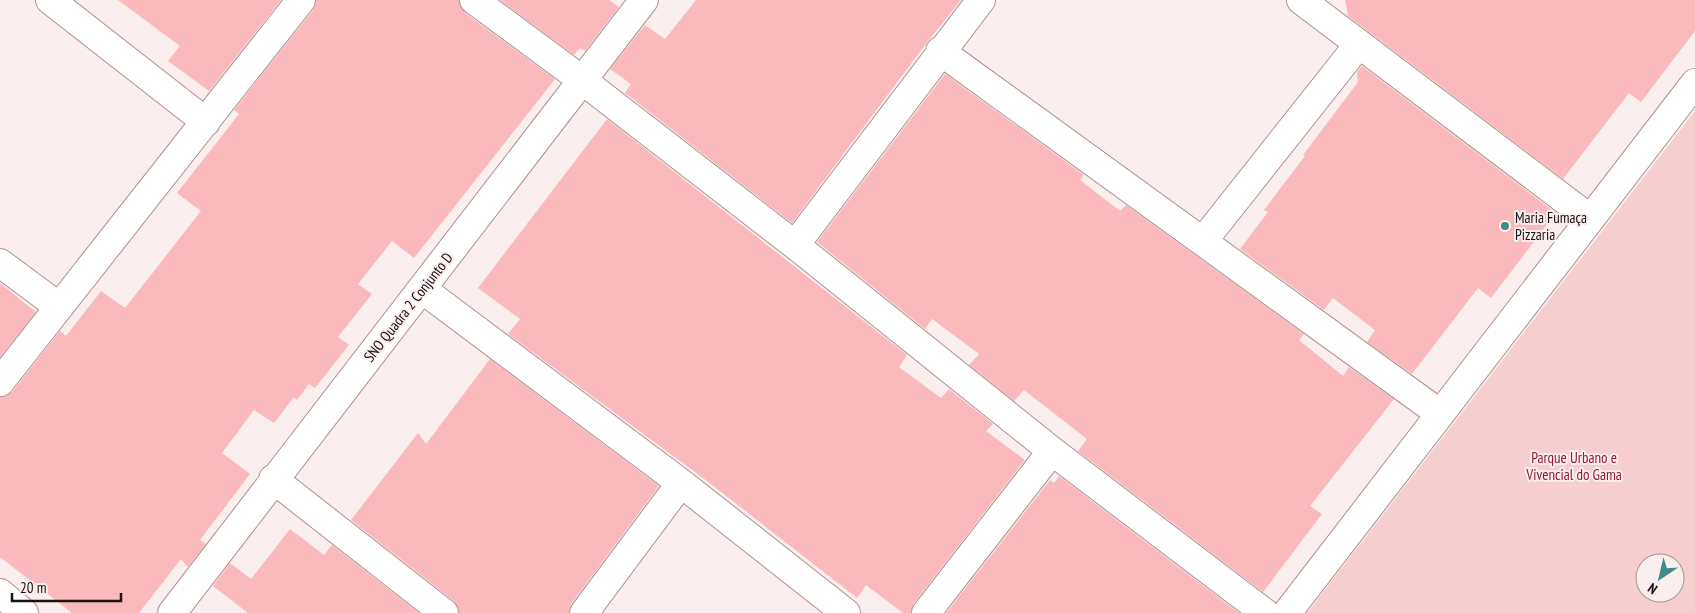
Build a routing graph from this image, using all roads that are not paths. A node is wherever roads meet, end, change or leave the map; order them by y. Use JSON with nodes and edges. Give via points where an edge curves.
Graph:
{"nodes":[{"id":1,"x":50,"y":0,"type":"edge"},
{"id":2,"x":301,"y":0,"type":"edge"},
{"id":3,"x":474,"y":0,"type":"edge"},
{"id":4,"x":644,"y":0,"type":"edge"},
{"id":5,"x":981,"y":0,"type":"edge"},
{"id":6,"x":1301,"y":0,"type":"edge"},
{"id":7,"x":1360,"y":44,"type":"junction"},
{"id":8,"x":940,"y":51,"type":"junction"},
{"id":9,"x":582,"y":80,"type":"junction"},
{"id":10,"x":1695,"y":83,"type":"edge"},
{"id":11,"x":206,"y":122,"type":"junction"},
{"id":12,"x":1589,"y":218,"type":"junction"},
{"id":13,"x":1203,"y":241,"type":"junction"},
{"id":14,"x":795,"y":245,"type":"junction"},
{"id":15,"x":0,"y":262,"type":"edge"},
{"id":16,"x":422,"y":289,"type":"junction"},
{"id":17,"x":58,"y":306,"type":"junction"},
{"id":18,"x":0,"y":382,"type":"edge"},
{"id":19,"x":1439,"y":413,"type":"junction"},
{"id":20,"x":1052,"y":450,"type":"junction"},
{"id":21,"x":273,"y":479,"type":"junction"},
{"id":22,"x":680,"y":483,"type":"junction"},
{"id":23,"x":0,"y":593,"type":"edge"},
{"id":24,"x":24,"y":613,"type":"edge"},
{"id":25,"x":172,"y":613,"type":"edge"},
{"id":26,"x":444,"y":613,"type":"edge"},
{"id":27,"x":584,"y":613,"type":"edge"},
{"id":28,"x":846,"y":613,"type":"edge"},
{"id":29,"x":926,"y":613,"type":"edge"},
{"id":30,"x":1265,"y":613,"type":"edge"},
{"id":31,"x":1286,"y":613,"type":"edge"}],
"edges":[{"from":1,"to":11,"type":"street"},
{"from":2,"to":11,"type":"street"},
{"from":3,"to":9,"type":"street"},
{"from":4,"to":9,"type":"street","name":"SNO Quadra 2 Conjunto D"},
{"from":5,"to":8,"type":"street"},
{"from":6,"to":7,"type":"street"},
{"from":7,"to":12,"type":"street"},
{"from":7,"to":13,"type":"street"},
{"from":8,"to":13,"type":"street"},
{"from":8,"to":14,"type":"street"},
{"from":9,"to":14,"type":"street"},
{"from":9,"to":16,"type":"street","name":"SNO Quadra 2 Conjunto D"},
{"from":10,"to":12,"type":"street"},
{"from":11,"to":17,"type":"street"},
{"from":12,"to":19,"type":"street"},
{"from":13,"to":19,"type":"street"},
{"from":14,"to":20,"type":"street"},
{"from":15,"to":17,"type":"street"},
{"from":16,"to":21,"type":"street","name":"SNO Quadra 2 Conjunto D"},
{"from":16,"to":22,"type":"street"},
{"from":17,"to":18,"type":"street"},
{"from":19,"to":31,"type":"street"},
{"from":20,"to":29,"type":"street"},
{"from":20,"to":30,"type":"street"},
{"from":21,"to":25,"type":"street","name":"SNO Quadra 2 Conjunto D"},
{"from":21,"to":26,"type":"street"},
{"from":22,"to":27,"type":"street"},
{"from":22,"to":28,"type":"street"},
{"from":23,"to":24,"type":"street"}]}
